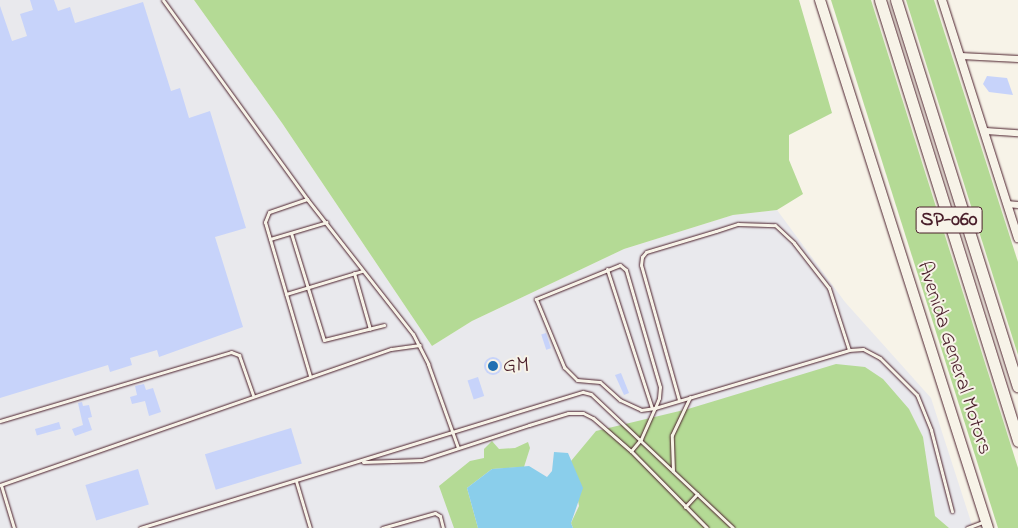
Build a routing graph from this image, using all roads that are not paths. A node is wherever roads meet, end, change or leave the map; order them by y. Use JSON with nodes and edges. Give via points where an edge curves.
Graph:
{"nodes":[{"id":1,"x":163,"y":0,"type":"edge"},
{"id":2,"x":820,"y":0,"type":"edge"},
{"id":3,"x":880,"y":0,"type":"edge"},
{"id":4,"x":896,"y":0,"type":"edge"},
{"id":5,"x":942,"y":0,"type":"edge"},
{"id":6,"x":961,"y":56,"type":"junction"},
{"id":7,"x":1018,"y":59,"type":"edge"},
{"id":8,"x":986,"y":131,"type":"junction"},
{"id":9,"x":1018,"y":133,"type":"edge"},
{"id":10,"x":307,"y":199,"type":"junction"},
{"id":11,"x":1007,"y":204,"type":"junction"},
{"id":12,"x":1018,"y":205,"type":"edge"},
{"id":13,"x":327,"y":222,"type":"junction"},
{"id":14,"x":291,"y":233,"type":"junction"},
{"id":15,"x":1018,"y":238,"type":"edge"},
{"id":16,"x":270,"y":239,"type":"junction"},
{"id":17,"x":607,"y":269,"type":"junction"},
{"id":18,"x":362,"y":271,"type":"junction"},
{"id":19,"x":354,"y":273,"type":"junction"},
{"id":20,"x":306,"y":288,"type":"junction"},
{"id":21,"x":286,"y":294,"type":"junction"},
{"id":22,"x":384,"y":325,"type":"dead end"},
{"id":23,"x":370,"y":329,"type":"junction"},
{"id":24,"x":420,"y":345,"type":"junction"},
{"id":25,"x":849,"y":350,"type":"junction"},
{"id":26,"x":310,"y":376,"type":"junction"},
{"id":27,"x":1018,"y":386,"type":"edge"},
{"id":28,"x":253,"y":395,"type":"junction"},
{"id":29,"x":690,"y":396,"type":"junction"},
{"id":30,"x":679,"y":400,"type":"junction"},
{"id":31,"x":653,"y":408,"type":"junction"},
{"id":32,"x":0,"y":421,"type":"edge"},
{"id":33,"x":452,"y":431,"type":"junction"},
{"id":34,"x":641,"y":439,"type":"junction"},
{"id":35,"x":1018,"y":441,"type":"edge"},
{"id":36,"x":458,"y":448,"type":"junction"},
{"id":37,"x":631,"y":451,"type":"junction"},
{"id":38,"x":357,"y":462,"type":"junction"},
{"id":39,"x":674,"y":471,"type":"junction"},
{"id":40,"x":296,"y":481,"type":"junction"},
{"id":41,"x":0,"y":485,"type":"edge"},
{"id":42,"x":697,"y":494,"type":"junction"},
{"id":43,"x":685,"y":507,"type":"junction"},
{"id":44,"x":952,"y":511,"type":"dead end"},
{"id":45,"x":987,"y":525,"type":"edge"},
{"id":46,"x":14,"y":528,"type":"edge"},
{"id":47,"x":140,"y":528,"type":"edge"},
{"id":48,"x":310,"y":528,"type":"edge"},
{"id":49,"x":382,"y":528,"type":"edge"},
{"id":50,"x":443,"y":528,"type":"edge"},
{"id":51,"x":707,"y":528,"type":"edge"},
{"id":52,"x":733,"y":528,"type":"edge"},
{"id":53,"x":967,"y":528,"type":"edge"}],
"edges":[{"from":1,"to":10,"type":"lane"},
{"from":2,"to":45,"type":"main road","name":"Avenida General Motors"},
{"from":3,"to":35,"type":"highway","number":"SP-060"},
{"from":4,"to":27,"type":"highway","number":"SP-060"},
{"from":5,"to":6,"type":"street"},
{"from":6,"to":7,"type":"street"},
{"from":6,"to":8,"type":"street"},
{"from":8,"to":9,"type":"street"},
{"from":8,"to":11,"type":"street"},
{"from":10,"to":13,"type":"lane"},
{"from":10,"to":16,"type":"lane","via":[[269,212],[265,222]]},
{"from":11,"to":12,"type":"street"},
{"from":11,"to":15,"type":"street"},
{"from":13,"to":14,"type":"lane"},
{"from":13,"to":18,"type":"lane"},
{"from":14,"to":16,"type":"lane"},
{"from":14,"to":20,"type":"lane"},
{"from":16,"to":21,"type":"lane"},
{"from":17,"to":31,"type":"lane"},
{"from":17,"to":31,"type":"lane","via":[[620,265],[626,270],[660,387]]},
{"from":17,"to":31,"type":"lane","via":[[536,302],[564,367],[577,380],[594,380],[620,400],[641,410]]},
{"from":18,"to":19,"type":"lane"},
{"from":18,"to":24,"type":"lane"},
{"from":19,"to":20,"type":"lane"},
{"from":19,"to":23,"type":"lane"},
{"from":20,"to":21,"type":"lane"},
{"from":20,"to":23,"type":"lane","via":[[324,340]]},
{"from":21,"to":26,"type":"lane"},
{"from":22,"to":23,"type":"lane"},
{"from":24,"to":26,"type":"lane","via":[[391,349]]},
{"from":24,"to":33,"type":"lane"},
{"from":25,"to":29,"type":"lane"},
{"from":25,"to":30,"type":"lane","via":[[828,288],[802,253],[775,225],[738,224],[697,236],[646,252],[641,265]]},
{"from":25,"to":44,"type":"lane","via":[[863,349],[873,353],[917,395],[931,430]]},
{"from":26,"to":28,"type":"lane"},
{"from":28,"to":32,"type":"lane","via":[[239,355],[231,352]]},
{"from":28,"to":41,"type":"lane"},
{"from":29,"to":30,"type":"lane"},
{"from":29,"to":39,"type":"lane","via":[[672,435]]},
{"from":30,"to":31,"type":"lane"},
{"from":31,"to":34,"type":"lane"},
{"from":33,"to":34,"type":"lane","via":[[583,392],[592,394]]},
{"from":33,"to":36,"type":"lane"},
{"from":33,"to":38,"type":"lane"},
{"from":34,"to":37,"type":"lane"},
{"from":34,"to":39,"type":"lane"},
{"from":36,"to":37,"type":"lane","via":[[568,413],[583,413]]},
{"from":36,"to":38,"type":"lane","via":[[422,460]]},
{"from":37,"to":43,"type":"lane"},
{"from":38,"to":40,"type":"lane"},
{"from":39,"to":42,"type":"lane"},
{"from":40,"to":47,"type":"lane"},
{"from":40,"to":48,"type":"lane"},
{"from":41,"to":46,"type":"lane"},
{"from":42,"to":43,"type":"lane"},
{"from":42,"to":52,"type":"lane"},
{"from":43,"to":51,"type":"lane"},
{"from":45,"to":53,"type":"lane"},
{"from":49,"to":50,"type":"lane","via":[[435,513],[440,516]]}]}
